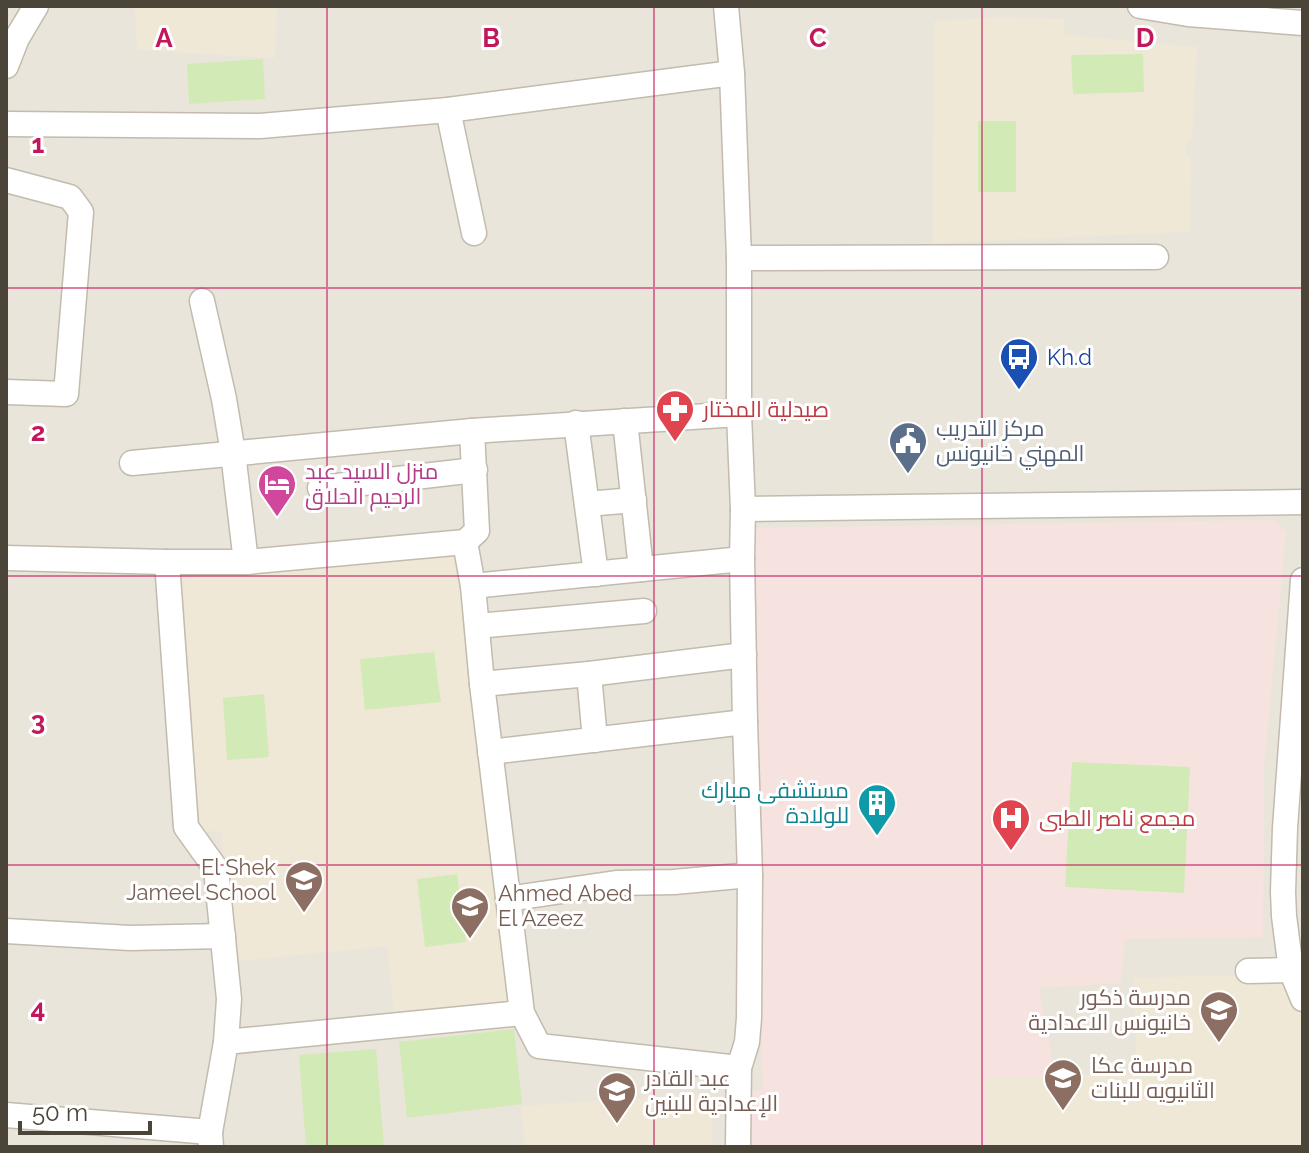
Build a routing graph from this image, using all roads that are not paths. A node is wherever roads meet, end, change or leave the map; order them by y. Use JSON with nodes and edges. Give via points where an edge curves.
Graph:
{"nodes":[{"id":1,"x":36,"y":6,"type":"edge"},
{"id":2,"x":726,"y":6,"type":"edge"},
{"id":3,"x":1140,"y":6,"type":"edge"},
{"id":4,"x":1262,"y":13,"type":"edge"},
{"id":5,"x":1303,"y":23,"type":"edge"},
{"id":6,"x":6,"y":66,"type":"edge"},
{"id":7,"x":732,"y":73,"type":"junction"},
{"id":8,"x":448,"y":110,"type":"junction"},
{"id":9,"x":6,"y":124,"type":"edge"},
{"id":10,"x":6,"y":180,"type":"edge"},
{"id":11,"x":474,"y":233,"type":"dead end"},
{"id":12,"x":1156,"y":257,"type":"dead end"},
{"id":13,"x":739,"y":258,"type":"junction"},
{"id":14,"x":202,"y":301,"type":"dead end"},
{"id":15,"x":6,"y":392,"type":"edge"},
{"id":16,"x":739,"y":414,"type":"junction"},
{"id":17,"x":625,"y":421,"type":"junction"},
{"id":18,"x":576,"y":423,"type":"junction"},
{"id":19,"x":472,"y":431,"type":"junction"},
{"id":20,"x":233,"y":453,"type":"junction"},
{"id":21,"x":132,"y":463,"type":"dead end"},
{"id":22,"x":475,"y":470,"type":"junction"},
{"id":23,"x":320,"y":488,"type":"dead end"},
{"id":24,"x":634,"y":500,"type":"junction"},
{"id":25,"x":1303,"y":502,"type":"edge"},
{"id":26,"x":587,"y":504,"type":"junction"},
{"id":27,"x":743,"y":509,"type":"junction"},
{"id":28,"x":465,"y":542,"type":"junction"},
{"id":29,"x":6,"y":558,"type":"edge"},
{"id":30,"x":742,"y":559,"type":"junction"},
{"id":31,"x":167,"y":562,"type":"junction"},
{"id":32,"x":246,"y":562,"type":"junction"},
{"id":33,"x":641,"y":569,"type":"junction"},
{"id":34,"x":596,"y":574,"type":"junction"},
{"id":35,"x":1303,"y":580,"type":"edge"},
{"id":36,"x":473,"y":586,"type":"junction"},
{"id":37,"x":644,"y":611,"type":"dead end"},
{"id":38,"x":477,"y":626,"type":"junction"},
{"id":39,"x":744,"y":655,"type":"junction"},
{"id":40,"x":589,"y":674,"type":"junction"},
{"id":41,"x":482,"y":684,"type":"junction"},
{"id":42,"x":1298,"y":705,"type":"edge"},
{"id":43,"x":745,"y":722,"type":"junction"},
{"id":44,"x":595,"y":740,"type":"junction"},
{"id":45,"x":490,"y":752,"type":"junction"},
{"id":46,"x":750,"y":875,"type":"junction"},
{"id":47,"x":508,"y":899,"type":"junction"},
{"id":48,"x":6,"y":931,"type":"edge"},
{"id":49,"x":223,"y":936,"type":"junction"},
{"id":50,"x":1291,"y":970,"type":"junction"},
{"id":51,"x":1248,"y":971,"type":"dead end"},
{"id":52,"x":1303,"y":999,"type":"edge"},
{"id":53,"x":522,"y":1013,"type":"junction"},
{"id":54,"x":226,"y":1042,"type":"junction"},
{"id":55,"x":739,"y":1068,"type":"junction"},
{"id":56,"x":6,"y":1115,"type":"edge"},
{"id":57,"x":210,"y":1140,"type":"edge"},
{"id":58,"x":738,"y":1147,"type":"edge"}],
"edges":[{"from":1,"to":6,"type":"street"},
{"from":2,"to":7,"type":"street"},
{"from":3,"to":4,"type":"street","via":[[1188,14]]},
{"from":4,"to":5,"type":"street"},
{"from":7,"to":8,"type":"street"},
{"from":7,"to":13,"type":"street"},
{"from":8,"to":9,"type":"street","via":[[260,126]]},
{"from":8,"to":11,"type":"street"},
{"from":10,"to":15,"type":"street","via":[[70,197],[81,212],[66,394]]},
{"from":12,"to":13,"type":"street"},
{"from":13,"to":16,"type":"street"},
{"from":14,"to":20,"type":"street"},
{"from":16,"to":17,"type":"street"},
{"from":16,"to":27,"type":"street"},
{"from":17,"to":18,"type":"street"},
{"from":17,"to":24,"type":"street"},
{"from":18,"to":19,"type":"street"},
{"from":18,"to":26,"type":"street"},
{"from":19,"to":20,"type":"street"},
{"from":19,"to":22,"type":"street"},
{"from":20,"to":21,"type":"street"},
{"from":20,"to":32,"type":"street"},
{"from":22,"to":23,"type":"street"},
{"from":22,"to":28,"type":"street","via":[[477,531]]},
{"from":24,"to":26,"type":"street"},
{"from":24,"to":33,"type":"street"},
{"from":25,"to":27,"type":"street"},
{"from":26,"to":34,"type":"street"},
{"from":27,"to":30,"type":"street"},
{"from":28,"to":32,"type":"street"},
{"from":28,"to":36,"type":"street"},
{"from":29,"to":31,"type":"street"},
{"from":30,"to":33,"type":"street"},
{"from":30,"to":39,"type":"street"},
{"from":31,"to":32,"type":"street"},
{"from":31,"to":49,"type":"street","via":[[186,827],[216,869]]},
{"from":33,"to":34,"type":"street"},
{"from":34,"to":36,"type":"street"},
{"from":35,"to":42,"type":"street"},
{"from":36,"to":38,"type":"street"},
{"from":37,"to":38,"type":"street"},
{"from":38,"to":41,"type":"street"},
{"from":39,"to":40,"type":"street"},
{"from":39,"to":43,"type":"street"},
{"from":40,"to":41,"type":"street"},
{"from":40,"to":44,"type":"street"},
{"from":41,"to":45,"type":"street"},
{"from":42,"to":50,"type":"street","via":[[1283,892]]},
{"from":43,"to":44,"type":"street"},
{"from":43,"to":46,"type":"street"},
{"from":44,"to":45,"type":"street"},
{"from":45,"to":47,"type":"street"},
{"from":46,"to":47,"type":"street","via":[[616,883]]},
{"from":46,"to":55,"type":"street","via":[[749,1018]]},
{"from":47,"to":53,"type":"street"},
{"from":48,"to":49,"type":"street","via":[[130,938]]},
{"from":49,"to":54,"type":"street","via":[[229,999]]},
{"from":50,"to":51,"type":"street"},
{"from":50,"to":52,"type":"street"},
{"from":53,"to":54,"type":"street"},
{"from":53,"to":55,"type":"street","via":[[539,1046]]},
{"from":54,"to":57,"type":"street"},
{"from":55,"to":58,"type":"street"},
{"from":56,"to":57,"type":"street"}]}
